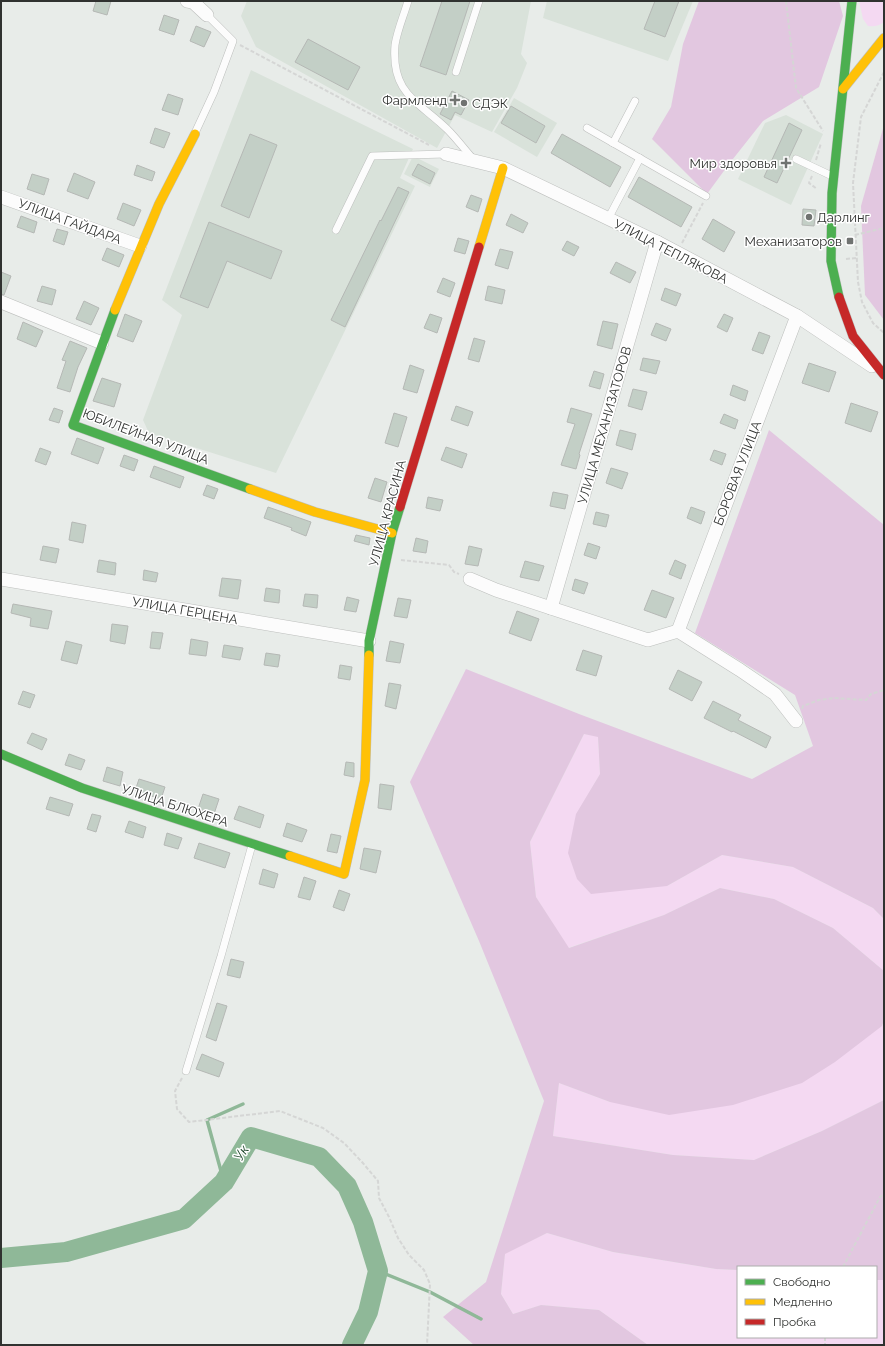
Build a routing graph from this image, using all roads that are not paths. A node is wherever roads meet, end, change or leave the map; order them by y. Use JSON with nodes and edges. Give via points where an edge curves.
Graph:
{"nodes":[{"id":1,"x":187,"y":1,"type":"edge"},
{"id":2,"x":408,"y":1,"type":"edge"},
{"id":3,"x":479,"y":1,"type":"edge"},
{"id":4,"x":852,"y":1,"type":"edge"},
{"id":5,"x":207,"y":15,"type":"joint"},
{"id":6,"x":884,"y":38,"type":"edge"},
{"id":7,"x":456,"y":72,"type":"dead end"},
{"id":8,"x":843,"y":88,"type":"junction"},
{"id":9,"x":635,"y":101,"type":"dead end"},
{"id":10,"x":587,"y":128,"type":"dead end"},
{"id":11,"x":195,"y":134,"type":"joint"},
{"id":12,"x":612,"y":143,"type":"junction"},
{"id":13,"x":446,"y":154,"type":"joint"},
{"id":14,"x":640,"y":158,"type":"junction"},
{"id":15,"x":796,"y":159,"type":"dead end"},
{"id":16,"x":475,"y":161,"type":"junction"},
{"id":17,"x":503,"y":168,"type":"junction"},
{"id":18,"x":834,"y":176,"type":"junction"},
{"id":19,"x":706,"y":196,"type":"road end"},
{"id":20,"x":1,"y":197,"type":"edge"},
{"id":21,"x":608,"y":219,"type":"junction"},
{"id":22,"x":336,"y":230,"type":"dead end"},
{"id":23,"x":657,"y":242,"type":"junction"},
{"id":24,"x":140,"y":246,"type":"junction"},
{"id":25,"x":1,"y":302,"type":"edge"},
{"id":26,"x":797,"y":316,"type":"junction"},
{"id":27,"x":102,"y":343,"type":"junction"},
{"id":28,"x":884,"y":374,"type":"edge"},
{"id":29,"x":392,"y":533,"type":"junction"},
{"id":30,"x":1,"y":579,"type":"edge"},
{"id":31,"x":470,"y":579,"type":"road end"},
{"id":32,"x":551,"y":608,"type":"junction"},
{"id":33,"x":678,"y":631,"type":"junction"},
{"id":34,"x":369,"y":640,"type":"junction"},
{"id":35,"x":796,"y":721,"type":"road end"},
{"id":36,"x":1,"y":754,"type":"edge"},
{"id":37,"x":252,"y":844,"type":"junction"},
{"id":38,"x":344,"y":874,"type":"joint"},
{"id":39,"x":186,"y":1071,"type":"road end"}],
"edges":[{"from":1,"to":5,"type":"street","via":[[193,2]]},
{"from":2,"to":16,"type":"lane","via":[[395,44],[395,64],[399,80],[409,97],[447,130]]},
{"from":3,"to":7,"type":"lane"},
{"from":4,"to":8,"type":"street"},
{"from":5,"to":11,"type":"lane","via":[[233,41]]},
{"from":6,"to":8,"type":"street"},
{"from":8,"to":18,"type":"street"},
{"from":9,"to":12,"type":"lane"},
{"from":10,"to":12,"type":"lane"},
{"from":11,"to":24,"type":"street","name":"ЮБИЛЕЙНАЯ УЛИЦА"},
{"from":12,"to":14,"type":"lane"},
{"from":13,"to":16,"type":"street","name":"УЛИЦА ТЕПЛЯКОВА"},
{"from":13,"to":22,"type":"lane","via":[[372,156]]},
{"from":14,"to":19,"type":"lane"},
{"from":14,"to":21,"type":"lane"},
{"from":15,"to":18,"type":"lane"},
{"from":16,"to":17,"type":"street","name":"УЛИЦА ТЕПЛЯКОВА"},
{"from":17,"to":21,"type":"street","name":"УЛИЦА ТЕПЛЯКОВА"},
{"from":17,"to":29,"type":"street","name":"УЛИЦА КРАСИНА"},
{"from":18,"to":28,"type":"street","via":[[831,261],[838,296],[854,336]]},
{"from":20,"to":24,"type":"street","name":"УЛИЦА ГАЙДАРА"},
{"from":21,"to":23,"type":"street","name":"УЛИЦА ТЕПЛЯКОВА"},
{"from":23,"to":26,"type":"street","name":"УЛИЦА ТЕПЛЯКОВА"},
{"from":23,"to":32,"type":"street","name":"УЛИЦА МЕХАНИЗАТОРОВ"},
{"from":24,"to":27,"type":"street","name":"ЮБИЛЕЙНАЯ УЛИЦА"},
{"from":25,"to":27,"type":"street"},
{"from":26,"to":28,"type":"street","name":"УЛИЦА ТЕПЛЯКОВА"},
{"from":26,"to":33,"type":"street","name":"БОРОВАЯ УЛИЦА"},
{"from":27,"to":29,"type":"street","name":"ЮБИЛЕЙНАЯ УЛИЦА","via":[[73,424],[315,512]]},
{"from":29,"to":34,"type":"street","name":"УЛИЦА КРАСИНА"},
{"from":30,"to":34,"type":"street","name":"УЛИЦА ГЕРЦЕНА"},
{"from":31,"to":32,"type":"street"},
{"from":32,"to":33,"type":"street","via":[[648,640]]},
{"from":33,"to":35,"type":"street","via":[[775,694]]},
{"from":34,"to":38,"type":"street","name":"УЛИЦА КРАСИНА","via":[[365,780]]},
{"from":36,"to":37,"type":"street","name":"УЛИЦА БЛЮХЕРА","via":[[82,788]]},
{"from":37,"to":38,"type":"street","name":"УЛИЦА БЛЮХЕРА"},
{"from":37,"to":39,"type":"lane"}]}
